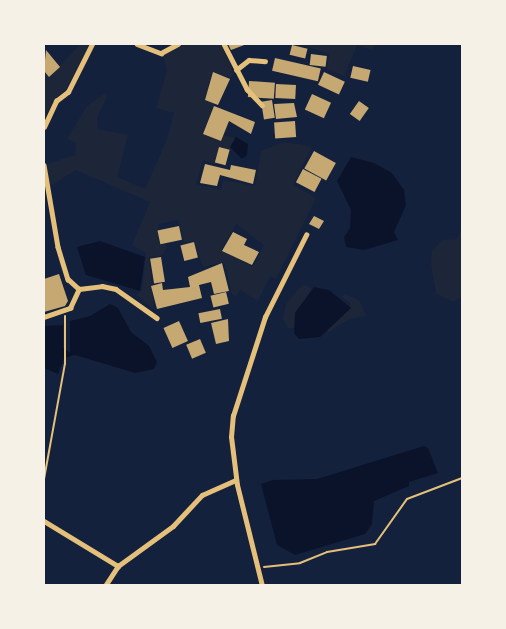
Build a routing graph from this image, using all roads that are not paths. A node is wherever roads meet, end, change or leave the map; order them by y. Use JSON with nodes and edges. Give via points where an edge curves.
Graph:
{"nodes":[{"id":1,"x":92,"y":44,"type":"edge"},
{"id":2,"x":137,"y":44,"type":"edge"},
{"id":3,"x":178,"y":44,"type":"edge"},
{"id":4,"x":224,"y":44,"type":"edge"},
{"id":5,"x":265,"y":61,"type":"dead end"},
{"id":6,"x":236,"y":70,"type":"junction"},
{"id":7,"x":262,"y":105,"type":"dead end"},
{"id":8,"x":44,"y":127,"type":"edge"},
{"id":9,"x":44,"y":165,"type":"edge"},
{"id":10,"x":306,"y":235,"type":"dead end"},
{"id":11,"x":79,"y":289,"type":"junction"},
{"id":12,"x":44,"y":317,"type":"edge"},
{"id":13,"x":157,"y":318,"type":"dead end"},
{"id":14,"x":236,"y":480,"type":"junction"},
{"id":15,"x":44,"y":521,"type":"edge"},
{"id":16,"x":118,"y":566,"type":"junction"},
{"id":17,"x":105,"y":585,"type":"edge"},
{"id":18,"x":262,"y":585,"type":"edge"}],
"edges":[{"from":1,"to":8,"type":"street","via":[[68,93],[56,101]]},
{"from":2,"to":3,"type":"street","via":[[161,53]]},
{"from":4,"to":6,"type":"street"},
{"from":5,"to":6,"type":"street","via":[[249,60]]},
{"from":6,"to":7,"type":"street"},
{"from":9,"to":11,"type":"street","via":[[61,260],[68,279]]},
{"from":10,"to":14,"type":"street","via":[[266,317],[242,384],[231,437]]},
{"from":11,"to":12,"type":"street","via":[[64,311]]},
{"from":11,"to":13,"type":"street","via":[[116,289]]},
{"from":14,"to":16,"type":"street","via":[[202,495],[173,526]]},
{"from":14,"to":18,"type":"street"},
{"from":15,"to":16,"type":"street"},
{"from":16,"to":17,"type":"street"}]}
